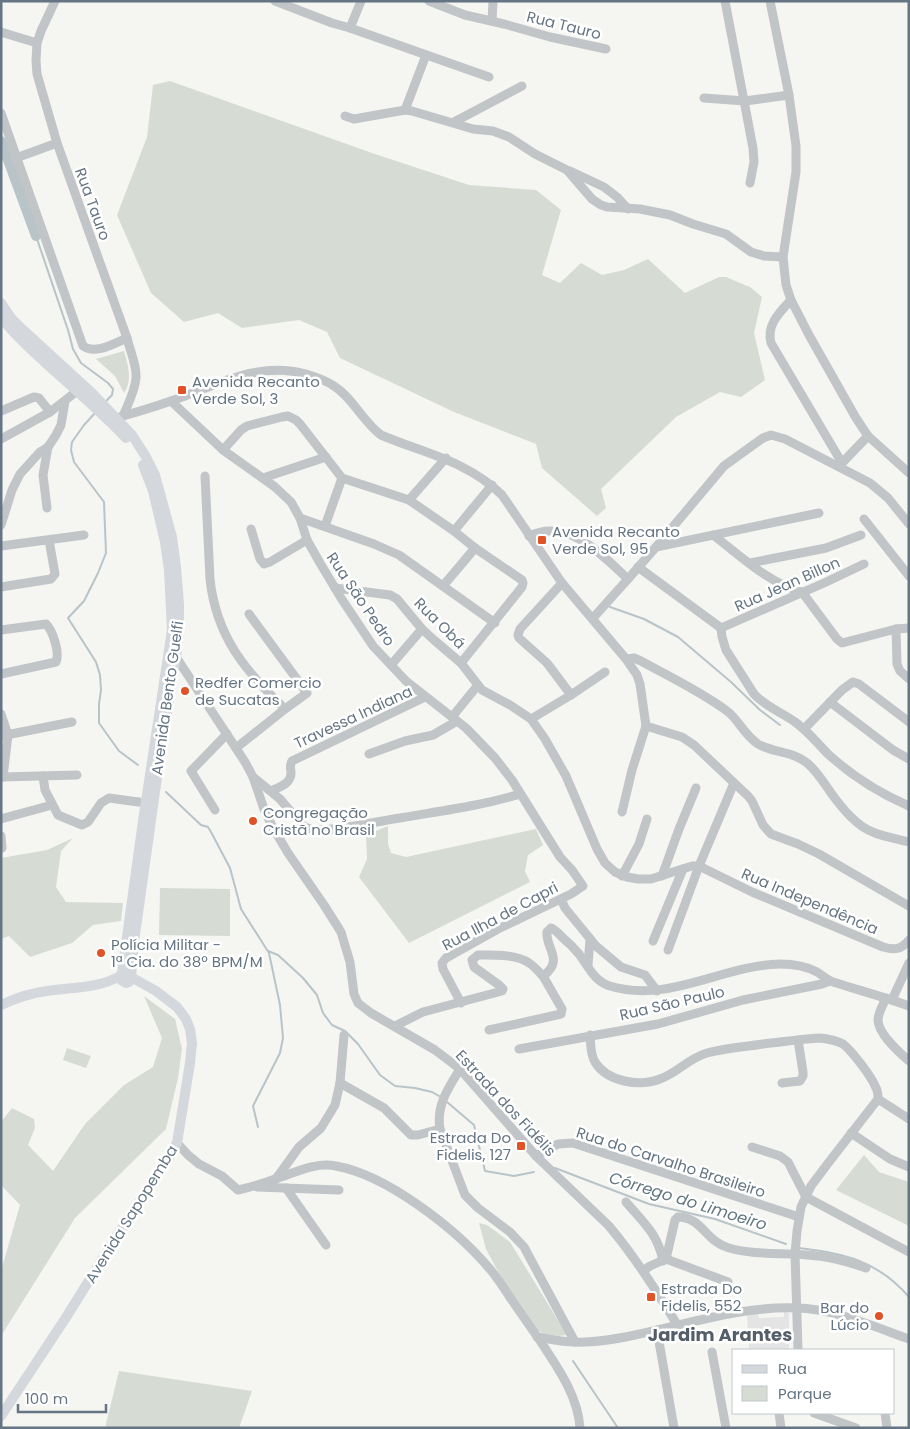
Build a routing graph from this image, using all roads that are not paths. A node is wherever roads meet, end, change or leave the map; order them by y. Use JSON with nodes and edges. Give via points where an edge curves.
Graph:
{"nodes":[{"id":1,"x":55,"y":1,"type":"edge"},
{"id":2,"x":275,"y":1,"type":"edge"},
{"id":3,"x":361,"y":1,"type":"edge"},
{"id":4,"x":429,"y":1,"type":"edge"},
{"id":5,"x":493,"y":1,"type":"edge"},
{"id":6,"x":725,"y":1,"type":"edge"},
{"id":7,"x":770,"y":1,"type":"edge"},
{"id":8,"x":492,"y":21,"type":"junction"},
{"id":9,"x":350,"y":28,"type":"junction"},
{"id":10,"x":1,"y":32,"type":"edge"},
{"id":11,"x":37,"y":43,"type":"junction"},
{"id":12,"x":606,"y":49,"type":"dead end"},
{"id":13,"x":426,"y":54,"type":"junction"},
{"id":14,"x":489,"y":77,"type":"dead end"},
{"id":15,"x":522,"y":86,"type":"dead end"},
{"id":16,"x":789,"y":95,"type":"junction"},
{"id":17,"x":704,"y":98,"type":"dead end"},
{"id":18,"x":745,"y":102,"type":"junction"},
{"id":19,"x":405,"y":110,"type":"junction"},
{"id":20,"x":1,"y":113,"type":"edge"},
{"id":21,"x":345,"y":116,"type":"dead end"},
{"id":22,"x":454,"y":122,"type":"junction"},
{"id":23,"x":57,"y":143,"type":"junction"},
{"id":24,"x":16,"y":158,"type":"junction"},
{"id":25,"x":567,"y":170,"type":"junction"},
{"id":26,"x":750,"y":184,"type":"dead end"},
{"id":27,"x":628,"y":209,"type":"junction"},
{"id":28,"x":783,"y":257,"type":"junction"},
{"id":29,"x":791,"y":300,"type":"junction"},
{"id":30,"x":1,"y":303,"type":"edge"},
{"id":31,"x":1,"y":317,"type":"edge"},
{"id":32,"x":127,"y":338,"type":"junction"},
{"id":33,"x":80,"y":388,"type":"junction"},
{"id":34,"x":65,"y":401,"type":"junction"},
{"id":35,"x":172,"y":401,"type":"junction"},
{"id":36,"x":1,"y":411,"type":"edge"},
{"id":37,"x":50,"y":412,"type":"junction"},
{"id":38,"x":117,"y":419,"type":"junction"},
{"id":39,"x":868,"y":436,"type":"junction"},
{"id":40,"x":1,"y":439,"type":"edge"},
{"id":41,"x":48,"y":447,"type":"junction"},
{"id":42,"x":224,"y":450,"type":"junction"},
{"id":43,"x":326,"y":456,"type":"junction"},
{"id":44,"x":446,"y":458,"type":"junction"},
{"id":45,"x":841,"y":464,"type":"junction"},
{"id":46,"x":909,"y":473,"type":"edge"},
{"id":47,"x":205,"y":476,"type":"dead end"},
{"id":48,"x":263,"y":478,"type":"junction"},
{"id":49,"x":342,"y":478,"type":"junction"},
{"id":50,"x":492,"y":485,"type":"junction"},
{"id":51,"x":409,"y":500,"type":"junction"},
{"id":52,"x":47,"y":508,"type":"dead end"},
{"id":53,"x":4,"y":511,"type":"edge"},
{"id":54,"x":819,"y":513,"type":"dead end"},
{"id":55,"x":300,"y":518,"type":"junction"},
{"id":56,"x":864,"y":519,"type":"dead end"},
{"id":57,"x":1,"y":524,"type":"edge"},
{"id":58,"x":909,"y":524,"type":"edge"},
{"id":59,"x":325,"y":526,"type":"junction"},
{"id":60,"x":251,"y":529,"type":"dead end"},
{"id":61,"x":454,"y":531,"type":"junction"},
{"id":62,"x":84,"y":535,"type":"dead end"},
{"id":63,"x":713,"y":535,"type":"junction"},
{"id":64,"x":861,"y":535,"type":"dead end"},
{"id":65,"x":529,"y":536,"type":"junction"},
{"id":66,"x":49,"y":540,"type":"junction"},
{"id":67,"x":307,"y":540,"type":"junction"},
{"id":68,"x":1,"y":546,"type":"edge"},
{"id":69,"x":656,"y":547,"type":"junction"},
{"id":70,"x":475,"y":548,"type":"junction"},
{"id":71,"x":750,"y":563,"type":"junction"},
{"id":72,"x":864,"y":564,"type":"dead end"},
{"id":73,"x":638,"y":566,"type":"junction"},
{"id":74,"x":909,"y":576,"type":"edge"},
{"id":75,"x":628,"y":579,"type":"junction"},
{"id":76,"x":562,"y":583,"type":"junction"},
{"id":77,"x":443,"y":586,"type":"junction"},
{"id":78,"x":1,"y":587,"type":"edge"},
{"id":79,"x":335,"y":588,"type":"junction"},
{"id":80,"x":802,"y":592,"type":"junction"},
{"id":81,"x":249,"y":614,"type":"dead end"},
{"id":82,"x":593,"y":618,"type":"junction"},
{"id":83,"x":495,"y":623,"type":"junction"},
{"id":84,"x":721,"y":628,"type":"junction"},
{"id":85,"x":909,"y":628,"type":"edge"},
{"id":86,"x":422,"y":629,"type":"junction"},
{"id":87,"x":896,"y":629,"type":"junction"},
{"id":88,"x":1,"y":630,"type":"edge"},
{"id":89,"x":172,"y":656,"type":"junction"},
{"id":90,"x":626,"y":659,"type":"junction"},
{"id":91,"x":461,"y":663,"type":"junction"},
{"id":92,"x":391,"y":666,"type":"junction"},
{"id":93,"x":605,"y":672,"type":"dead end"},
{"id":94,"x":1,"y":674,"type":"edge"},
{"id":95,"x":909,"y":679,"type":"edge"},
{"id":96,"x":478,"y":685,"type":"junction"},
{"id":97,"x":571,"y":695,"type":"junction"},
{"id":98,"x":426,"y":697,"type":"junction"},
{"id":99,"x":830,"y":702,"type":"junction"},
{"id":100,"x":285,"y":709,"type":"junction"},
{"id":101,"x":1,"y":714,"type":"edge"},
{"id":102,"x":455,"y":719,"type":"junction"},
{"id":103,"x":531,"y":719,"type":"junction"},
{"id":104,"x":72,"y":722,"type":"dead end"},
{"id":105,"x":909,"y":722,"type":"edge"},
{"id":106,"x":646,"y":726,"type":"junction"},
{"id":107,"x":804,"y":729,"type":"junction"},
{"id":108,"x":227,"y":734,"type":"junction"},
{"id":109,"x":5,"y":736,"type":"edge"},
{"id":110,"x":236,"y":748,"type":"junction"},
{"id":111,"x":369,"y":754,"type":"dead end"},
{"id":112,"x":909,"y":759,"type":"edge"},
{"id":113,"x":76,"y":775,"type":"dead end"},
{"id":114,"x":43,"y":776,"type":"junction"},
{"id":115,"x":2,"y":777,"type":"edge"},
{"id":116,"x":253,"y":777,"type":"junction"},
{"id":117,"x":734,"y":783,"type":"junction"},
{"id":118,"x":153,"y":785,"type":"junction"},
{"id":119,"x":696,"y":788,"type":"dead end"},
{"id":120,"x":271,"y":791,"type":"junction"},
{"id":121,"x":520,"y":794,"type":"junction"},
{"id":122,"x":146,"y":803,"type":"junction"},
{"id":123,"x":52,"y":805,"type":"junction"},
{"id":124,"x":909,"y":806,"type":"edge"},
{"id":125,"x":215,"y":810,"type":"dead end"},
{"id":126,"x":622,"y":812,"type":"dead end"},
{"id":127,"x":1,"y":819,"type":"edge"},
{"id":128,"x":648,"y":819,"type":"dead end"},
{"id":129,"x":1,"y":836,"type":"edge"},
{"id":130,"x":909,"y":842,"type":"edge"},
{"id":131,"x":2,"y":848,"type":"edge"},
{"id":132,"x":699,"y":866,"type":"junction"},
{"id":133,"x":683,"y":869,"type":"junction"},
{"id":134,"x":622,"y":876,"type":"junction"},
{"id":135,"x":662,"y":876,"type":"junction"},
{"id":136,"x":583,"y":886,"type":"joint"},
{"id":137,"x":561,"y":899,"type":"junction"},
{"id":138,"x":909,"y":906,"type":"edge"},
{"id":139,"x":590,"y":939,"type":"junction"},
{"id":140,"x":909,"y":940,"type":"edge"},
{"id":141,"x":653,"y":941,"type":"dead end"},
{"id":142,"x":668,"y":950,"type":"dead end"},
{"id":143,"x":909,"y":963,"type":"edge"},
{"id":144,"x":588,"y":966,"type":"junction"},
{"id":145,"x":543,"y":976,"type":"junction"},
{"id":146,"x":126,"y":978,"type":"junction"},
{"id":147,"x":830,"y":981,"type":"junction"},
{"id":148,"x":657,"y":990,"type":"junction"},
{"id":149,"x":889,"y":999,"type":"junction"},
{"id":150,"x":461,"y":1003,"type":"junction"},
{"id":151,"x":1,"y":1005,"type":"edge"},
{"id":152,"x":909,"y":1006,"type":"edge"},
{"id":153,"x":395,"y":1026,"type":"junction"},
{"id":154,"x":489,"y":1030,"type":"dead end"},
{"id":155,"x":344,"y":1035,"type":"dead end"},
{"id":156,"x":590,"y":1036,"type":"junction"},
{"id":157,"x":798,"y":1040,"type":"junction"},
{"id":158,"x":519,"y":1049,"type":"dead end"},
{"id":159,"x":909,"y":1061,"type":"edge"},
{"id":160,"x":460,"y":1069,"type":"junction"},
{"id":161,"x":340,"y":1083,"type":"junction"},
{"id":162,"x":782,"y":1083,"type":"dead end"},
{"id":163,"x":878,"y":1099,"type":"junction"},
{"id":164,"x":909,"y":1119,"type":"edge"},
{"id":165,"x":440,"y":1129,"type":"junction"},
{"id":166,"x":851,"y":1133,"type":"junction"},
{"id":167,"x":177,"y":1143,"type":"junction"},
{"id":168,"x":752,"y":1148,"type":"dead end"},
{"id":169,"x":536,"y":1156,"type":"junction"},
{"id":170,"x":909,"y":1167,"type":"edge"},
{"id":171,"x":276,"y":1179,"type":"junction"},
{"id":172,"x":249,"y":1187,"type":"junction"},
{"id":173,"x":286,"y":1188,"type":"junction"},
{"id":174,"x":339,"y":1190,"type":"dead end"},
{"id":175,"x":806,"y":1197,"type":"junction"},
{"id":176,"x":626,"y":1202,"type":"dead end"},
{"id":177,"x":799,"y":1217,"type":"junction"},
{"id":178,"x":326,"y":1245,"type":"dead end"},
{"id":179,"x":796,"y":1252,"type":"junction"},
{"id":180,"x":909,"y":1252,"type":"edge"},
{"id":181,"x":665,"y":1260,"type":"junction"},
{"id":182,"x":866,"y":1268,"type":"dead end"},
{"id":183,"x":643,"y":1271,"type":"junction"},
{"id":184,"x":728,"y":1282,"type":"dead end"},
{"id":185,"x":797,"y":1308,"type":"junction"},
{"id":186,"x":678,"y":1326,"type":"junction"},
{"id":187,"x":657,"y":1330,"type":"junction"},
{"id":188,"x":537,"y":1337,"type":"junction"},
{"id":189,"x":909,"y":1339,"type":"edge"},
{"id":190,"x":575,"y":1342,"type":"junction"},
{"id":191,"x":798,"y":1349,"type":"edge"},
{"id":192,"x":712,"y":1352,"type":"dead end"},
{"id":193,"x":732,"y":1409,"type":"edge"},
{"id":194,"x":723,"y":1411,"type":"junction"},
{"id":195,"x":779,"y":1414,"type":"edge"},
{"id":196,"x":816,"y":1414,"type":"edge"},
{"id":197,"x":885,"y":1414,"type":"edge"},
{"id":198,"x":1,"y":1416,"type":"edge"},
{"id":199,"x":836,"y":1424,"type":"edge"},
{"id":200,"x":580,"y":1428,"type":"edge"},
{"id":201,"x":674,"y":1428,"type":"edge"},
{"id":202,"x":726,"y":1428,"type":"edge"},
{"id":203,"x":781,"y":1428,"type":"edge"},
{"id":204,"x":856,"y":1428,"type":"edge"},
{"id":205,"x":887,"y":1428,"type":"edge"}],
"edges":[{"from":1,"to":11,"type":"street","name":"Rua Tauro"},
{"from":2,"to":9,"type":"street"},
{"from":3,"to":9,"type":"street"},
{"from":4,"to":8,"type":"street","name":"Rua Tauro"},
{"from":5,"to":8,"type":"street"},
{"from":6,"to":18,"type":"street"},
{"from":7,"to":16,"type":"street"},
{"from":8,"to":12,"type":"street","name":"Rua Tauro"},
{"from":9,"to":13,"type":"street"},
{"from":10,"to":11,"type":"street"},
{"from":11,"to":23,"type":"street","name":"Rua Tauro","via":[[37,74]]},
{"from":13,"to":14,"type":"street"},
{"from":13,"to":19,"type":"street"},
{"from":15,"to":22,"type":"street"},
{"from":16,"to":18,"type":"street"},
{"from":16,"to":28,"type":"street","via":[[797,158]]},
{"from":17,"to":18,"type":"street"},
{"from":18,"to":26,"type":"street","via":[[754,162]]},
{"from":19,"to":21,"type":"street","via":[[354,119]]},
{"from":19,"to":22,"type":"street"},
{"from":20,"to":24,"type":"street"},
{"from":22,"to":25,"type":"street","via":[[479,131],[501,133]]},
{"from":23,"to":24,"type":"street"},
{"from":23,"to":32,"type":"street","name":"Rua Tauro"},
{"from":24,"to":32,"type":"street","via":[[83,346],[90,350],[99,349]]},
{"from":25,"to":27,"type":"street","via":[[604,187]]},
{"from":25,"to":27,"type":"street","via":[[596,203]]},
{"from":27,"to":28,"type":"street","via":[[670,215],[726,234],[751,252]]},
{"from":28,"to":29,"type":"street"},
{"from":29,"to":39,"type":"street"},
{"from":29,"to":45,"type":"street","via":[[774,321],[769,332],[771,343]]},
{"from":30,"to":33,"type":"main road","name":"Avenida Bento Guelfi","via":[[12,319]]},
{"from":31,"to":33,"type":"main road","name":"Avenida Bento Guelfi","via":[[16,335]]},
{"from":32,"to":38,"type":"street","name":"Rua Tauro","via":[[136,377]]},
{"from":33,"to":34,"type":"street"},
{"from":33,"to":38,"type":"main road","name":"Avenida Bento Guelfi"},
{"from":34,"to":37,"type":"street"},
{"from":34,"to":41,"type":"street","via":[[61,425]]},
{"from":35,"to":38,"type":"street"},
{"from":35,"to":42,"type":"street","name":"Rua São Pedro"},
{"from":35,"to":44,"type":"street","via":[[255,372],[281,370],[301,373],[334,386],[381,435]]},
{"from":36,"to":37,"type":"street","via":[[34,397],[39,398]]},
{"from":37,"to":40,"type":"street"},
{"from":38,"to":89,"type":"main road","name":"Avenida Bento Guelfi","via":[[153,491],[165,542]]},
{"from":39,"to":45,"type":"street"},
{"from":39,"to":46,"type":"street"},
{"from":41,"to":52,"type":"street","via":[[43,475]]},
{"from":41,"to":53,"type":"street","via":[[20,474]]},
{"from":42,"to":43,"type":"street","via":[[247,426],[288,416],[300,424]]},
{"from":42,"to":48,"type":"street","name":"Rua São Pedro"},
{"from":43,"to":48,"type":"street"},
{"from":43,"to":49,"type":"street"},
{"from":44,"to":50,"type":"street"},
{"from":44,"to":51,"type":"street"},
{"from":45,"to":58,"type":"street","via":[[879,489]]},
{"from":45,"to":69,"type":"street","via":[[771,430],[724,466]]},
{"from":47,"to":100,"type":"street","via":[[210,579],[220,623],[238,658]]},
{"from":48,"to":55,"type":"street","name":"Rua São Pedro","via":[[291,502]]},
{"from":49,"to":51,"type":"street"},
{"from":49,"to":59,"type":"street"},
{"from":50,"to":61,"type":"street"},
{"from":50,"to":65,"type":"street"},
{"from":51,"to":61,"type":"street"},
{"from":53,"to":57,"type":"street"},
{"from":54,"to":63,"type":"street"},
{"from":55,"to":59,"type":"street"},
{"from":55,"to":67,"type":"street","name":"Rua São Pedro"},
{"from":56,"to":74,"type":"street"},
{"from":59,"to":77,"type":"street","via":[[395,553]]},
{"from":60,"to":67,"type":"street","via":[[264,564]]},
{"from":61,"to":70,"type":"street"},
{"from":62,"to":66,"type":"street"},
{"from":63,"to":69,"type":"street"},
{"from":63,"to":71,"type":"street"},
{"from":64,"to":71,"type":"street","via":[[826,548]]},
{"from":65,"to":75,"type":"street","via":[[544,531],[574,536],[596,550]]},
{"from":65,"to":76,"type":"street"},
{"from":66,"to":68,"type":"street"},
{"from":66,"to":78,"type":"street","via":[[55,574],[51,579]]},
{"from":67,"to":79,"type":"street","name":"Rua São Pedro"},
{"from":69,"to":73,"type":"street"},
{"from":70,"to":77,"type":"street"},
{"from":70,"to":83,"type":"street","via":[[522,580],[522,588]]},
{"from":71,"to":80,"type":"street","via":[[774,581]]},
{"from":72,"to":80,"type":"street","name":"Rua Jean Billon"},
{"from":73,"to":75,"type":"street"},
{"from":73,"to":84,"type":"street"},
{"from":75,"to":82,"type":"street"},
{"from":76,"to":82,"type":"street"},
{"from":76,"to":97,"type":"street","via":[[518,635],[547,663]]},
{"from":77,"to":83,"type":"street"},
{"from":79,"to":86,"type":"street","name":"Rua Obá","via":[[390,595]]},
{"from":79,"to":92,"type":"street","name":"Rua São Pedro","via":[[373,646]]},
{"from":80,"to":84,"type":"street","name":"Rua Jean Billon"},
{"from":80,"to":87,"type":"street","via":[[842,643]]},
{"from":81,"to":100,"type":"street","via":[[307,693]]},
{"from":82,"to":90,"type":"street"},
{"from":83,"to":91,"type":"street"},
{"from":84,"to":107,"type":"street","via":[[726,650],[754,694]]},
{"from":85,"to":87,"type":"street"},
{"from":86,"to":91,"type":"street","name":"Rua Obá"},
{"from":86,"to":92,"type":"street"},
{"from":87,"to":95,"type":"street","via":[[897,664]]},
{"from":88,"to":94,"type":"street","via":[[46,624],[51,629],[58,657],[56,662]]},
{"from":89,"to":108,"type":"street","name":"Estrada dos Fidélis"},
{"from":89,"to":118,"type":"main road","name":"Avenida Bento Guelfi"},
{"from":90,"to":106,"type":"street","via":[[640,684]]},
{"from":90,"to":130,"type":"street","via":[[641,660],[718,705],[732,715],[757,743],[802,759],[852,818],[866,829]]},
{"from":91,"to":96,"type":"street","name":"Rua Obá"},
{"from":92,"to":98,"type":"street","name":"Rua São Pedro"},
{"from":93,"to":97,"type":"street"},
{"from":96,"to":102,"type":"street"},
{"from":96,"to":103,"type":"street","name":"Rua Obá"},
{"from":97,"to":103,"type":"street"},
{"from":98,"to":102,"type":"street","name":"Rua São Pedro"},
{"from":98,"to":120,"type":"street","name":"Travessa Indiana","via":[[292,761],[290,779]]},
{"from":99,"to":105,"type":"street","via":[[850,683],[856,682]]},
{"from":99,"to":107,"type":"street"},
{"from":99,"to":112,"type":"street"},
{"from":100,"to":110,"type":"street"},
{"from":101,"to":109,"type":"street"},
{"from":102,"to":111,"type":"street","via":[[433,735]]},
{"from":102,"to":121,"type":"street","name":"Rua São Pedro","via":[[495,758]]},
{"from":103,"to":134,"type":"street","via":[[566,776],[597,849],[605,862]]},
{"from":104,"to":109,"type":"street"},
{"from":106,"to":117,"type":"street","via":[[688,741]]},
{"from":106,"to":126,"type":"street"},
{"from":107,"to":124,"type":"street","via":[[850,772],[883,794]]},
{"from":108,"to":110,"type":"street","name":"Estrada dos Fidélis"},
{"from":108,"to":125,"type":"street","via":[[191,771]]},
{"from":109,"to":115,"type":"street"},
{"from":110,"to":116,"type":"street","name":"Estrada dos Fidélis"},
{"from":113,"to":114,"type":"street"},
{"from":114,"to":115,"type":"street"},
{"from":114,"to":123,"type":"street"},
{"from":116,"to":120,"type":"street"},
{"from":116,"to":153,"type":"street","name":"Estrada dos Fidélis","via":[[272,826],[341,932],[350,962],[355,999],[366,1010]]},
{"from":117,"to":132,"type":"street"},
{"from":117,"to":138,"type":"street","via":[[752,801],[771,834],[819,854]]},
{"from":118,"to":122,"type":"main road","name":"Avenida Bento Guelfi"},
{"from":118,"to":146,"type":"main road","name":"Avenida Bento Guelfi"},
{"from":119,"to":135,"type":"street"},
{"from":120,"to":121,"type":"street","via":[[302,825],[320,830],[469,806]]},
{"from":121,"to":136,"type":"street","name":"Rua São Pedro","via":[[560,857]]},
{"from":122,"to":123,"type":"street","via":[[109,798],[82,825],[58,815]]},
{"from":122,"to":146,"type":"main road","name":"Avenida Bento Guelfi"},
{"from":123,"to":127,"type":"street"},
{"from":128,"to":134,"type":"street"},
{"from":129,"to":131,"type":"street"},
{"from":132,"to":133,"type":"street"},
{"from":132,"to":140,"type":"street","name":"Rua Independência","via":[[883,947],[899,949]]},
{"from":132,"to":142,"type":"street"},
{"from":133,"to":135,"type":"street"},
{"from":133,"to":141,"type":"street"},
{"from":134,"to":135,"type":"street","via":[[651,879]]},
{"from":136,"to":137,"type":"street","name":"Rua Ilha de Capri"},
{"from":137,"to":139,"type":"street"},
{"from":137,"to":150,"type":"street","name":"Rua Ilha de Capri","via":[[446,958],[442,963],[443,969]]},
{"from":139,"to":144,"type":"street"},
{"from":139,"to":148,"type":"street","via":[[621,967],[645,975]]},
{"from":143,"to":149,"type":"street"},
{"from":144,"to":145,"type":"street","via":[[574,948],[551,928],[546,936],[554,957]]},
{"from":144,"to":148,"type":"street","via":[[600,982],[608,985]]},
{"from":145,"to":150,"type":"street","via":[[523,960],[478,956],[472,960],[474,967],[502,990]]},
{"from":145,"to":154,"type":"street","via":[[562,1013]]},
{"from":146,"to":151,"type":"main road","via":[[46,991]]},
{"from":146,"to":167,"type":"main road","name":"Avenida Sapopemba","via":[[165,998],[181,1012],[188,1024],[192,1043]]},
{"from":147,"to":148,"type":"street","via":[[807,967],[778,964]]},
{"from":147,"to":149,"type":"street"},
{"from":147,"to":156,"type":"street","name":"Rua São Paulo","via":[[743,1000],[658,1024]]},
{"from":149,"to":152,"type":"street"},
{"from":149,"to":159,"type":"street","via":[[880,1012],[878,1024]]},
{"from":150,"to":153,"type":"street","via":[[423,1012]]},
{"from":153,"to":160,"type":"street","name":"Estrada dos Fidélis"},
{"from":155,"to":161,"type":"street"},
{"from":156,"to":157,"type":"street","via":[[595,1062],[615,1079],[635,1082],[660,1079],[706,1053]]},
{"from":156,"to":158,"type":"street","name":"Rua São Paulo"},
{"from":157,"to":162,"type":"street","via":[[803,1076],[797,1083]]},
{"from":157,"to":163,"type":"street","via":[[820,1038],[841,1043],[850,1050],[877,1088]]},
{"from":160,"to":165,"type":"street","via":[[443,1099],[438,1120]]},
{"from":160,"to":169,"type":"street","name":"Estrada dos Fidélis"},
{"from":161,"to":165,"type":"street","via":[[384,1108],[411,1135]]},
{"from":161,"to":171,"type":"street","via":[[335,1105],[326,1122],[299,1147]]},
{"from":163,"to":164,"type":"street"},
{"from":163,"to":166,"type":"street"},
{"from":165,"to":190,"type":"street","via":[[466,1195],[524,1248]]},
{"from":166,"to":170,"type":"street"},
{"from":166,"to":175,"type":"street"},
{"from":167,"to":172,"type":"street","via":[[199,1164],[222,1176],[238,1190]]},
{"from":167,"to":198,"type":"main road","name":"Avenida Sapopemba"},
{"from":168,"to":175,"type":"street","via":[[784,1158]]},
{"from":169,"to":177,"type":"street","name":"Rua do Carvalho Brasileiro","via":[[558,1144],[573,1143]]},
{"from":169,"to":183,"type":"street","name":"Estrada dos Fidélis","via":[[609,1226]]},
{"from":171,"to":172,"type":"street"},
{"from":171,"to":188,"type":"street","via":[[308,1167],[336,1166],[361,1173],[396,1190],[472,1249],[491,1269]]},
{"from":172,"to":173,"type":"street"},
{"from":173,"to":174,"type":"street"},
{"from":173,"to":178,"type":"street"},
{"from":175,"to":177,"type":"street"},
{"from":175,"to":180,"type":"street"},
{"from":176,"to":181,"type":"street","via":[[656,1238]]},
{"from":177,"to":179,"type":"street"},
{"from":179,"to":181,"type":"street","via":[[727,1248],[714,1242],[695,1222],[682,1216],[675,1220]]},
{"from":179,"to":182,"type":"street"},
{"from":179,"to":185,"type":"street"},
{"from":181,"to":183,"type":"street"},
{"from":181,"to":184,"type":"street"},
{"from":183,"to":186,"type":"street","name":"Estrada dos Fidélis"},
{"from":185,"to":186,"type":"street","via":[[740,1311]]},
{"from":185,"to":189,"type":"street","via":[[855,1320]]},
{"from":185,"to":191,"type":"street"},
{"from":186,"to":187,"type":"street"},
{"from":187,"to":190,"type":"street"},
{"from":187,"to":201,"type":"street"},
{"from":188,"to":190,"type":"street"},
{"from":188,"to":200,"type":"street","via":[[562,1374],[573,1398]]},
{"from":192,"to":194,"type":"street"},
{"from":193,"to":194,"type":"street"},
{"from":194,"to":202,"type":"street"},
{"from":195,"to":203,"type":"street"},
{"from":196,"to":199,"type":"street"},
{"from":197,"to":205,"type":"street"},
{"from":199,"to":204,"type":"street"}]}
